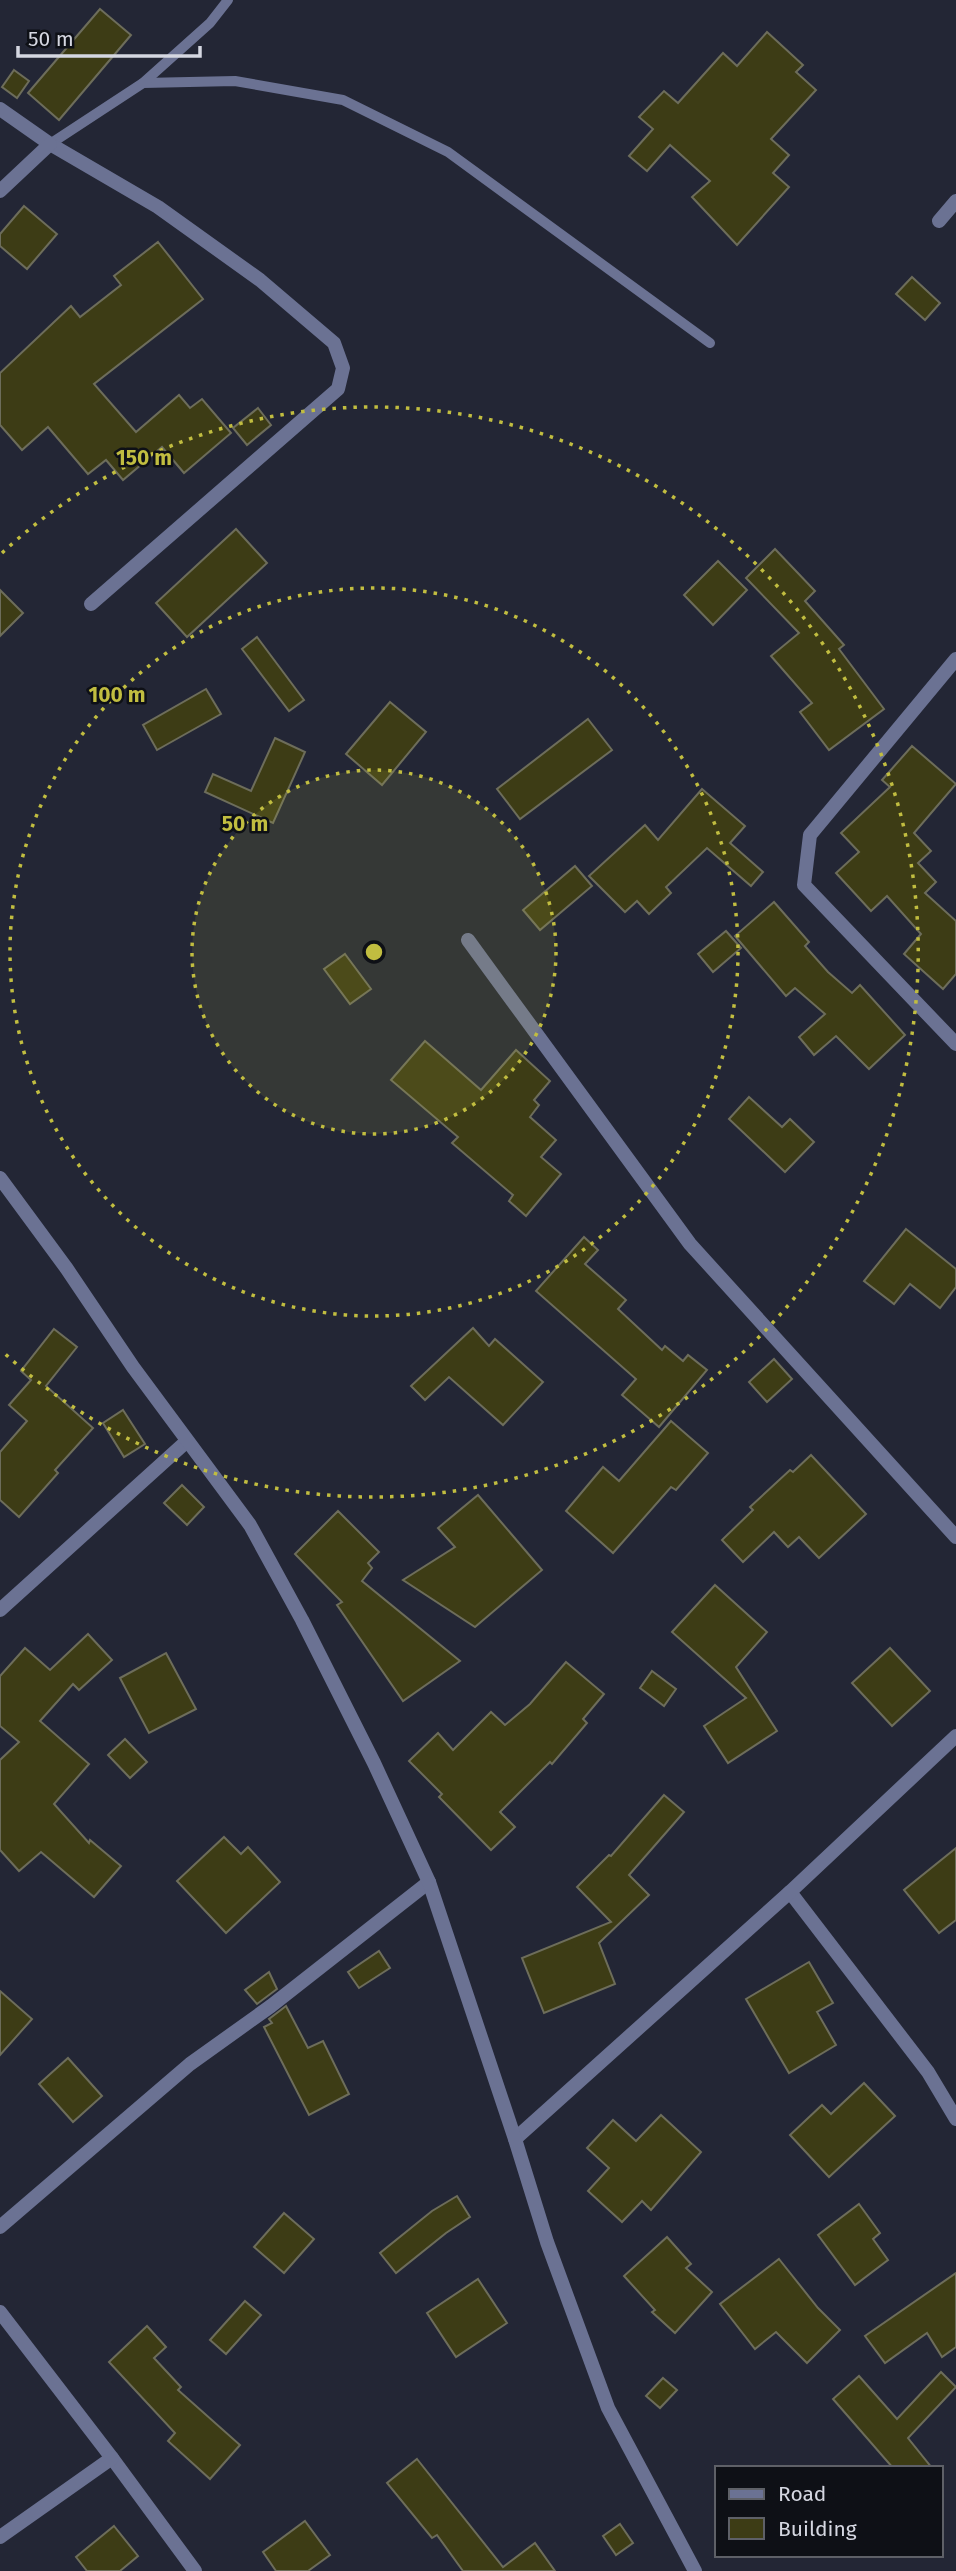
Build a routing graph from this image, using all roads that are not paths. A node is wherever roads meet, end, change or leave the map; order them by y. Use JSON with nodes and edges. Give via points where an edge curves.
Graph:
{"nodes":[{"id":1,"x":228,"y":0,"type":"edge"},
{"id":2,"x":143,"y":83,"type":"junction"},
{"id":3,"x":0,"y":109,"type":"edge"},
{"id":4,"x":50,"y":144,"type":"junction"},
{"id":5,"x":0,"y":191,"type":"edge"},
{"id":6,"x":956,"y":201,"type":"edge"},
{"id":7,"x":939,"y":221,"type":"dead end"},
{"id":8,"x":710,"y":343,"type":"dead end"},
{"id":9,"x":91,"y":604,"type":"dead end"},
{"id":10,"x":956,"y":659,"type":"edge"},
{"id":11,"x":468,"y":940,"type":"dead end"},
{"id":12,"x":956,"y":1044,"type":"edge"},
{"id":13,"x":0,"y":1178,"type":"edge"},
{"id":14,"x":187,"y":1441,"type":"junction"},
{"id":15,"x":956,"y":1537,"type":"edge"},
{"id":16,"x":0,"y":1610,"type":"edge"},
{"id":17,"x":956,"y":1735,"type":"edge"},
{"id":18,"x":429,"y":1882,"type":"junction"},
{"id":19,"x":790,"y":1892,"type":"junction"},
{"id":20,"x":956,"y":2119,"type":"edge"},
{"id":21,"x":515,"y":2139,"type":"junction"},
{"id":22,"x":0,"y":2227,"type":"edge"},
{"id":23,"x":0,"y":2312,"type":"edge"},
{"id":24,"x":113,"y":2458,"type":"junction"},
{"id":25,"x":0,"y":2537,"type":"edge"},
{"id":26,"x":195,"y":2571,"type":"edge"},
{"id":27,"x":695,"y":2571,"type":"edge"}],
"edges":[{"from":1,"to":2,"type":"lane","via":[[210,23]]},
{"from":2,"to":4,"type":"lane"},
{"from":2,"to":8,"type":"lane","via":[[234,81],[343,100],[448,152]]},
{"from":3,"to":4,"type":"street"},
{"from":4,"to":5,"type":"street"},
{"from":4,"to":9,"type":"street","via":[[158,207],[260,280],[334,343],[343,368],[338,389]]},
{"from":6,"to":7,"type":"street"},
{"from":10,"to":12,"type":"street","via":[[810,835],[804,885]]},
{"from":11,"to":15,"type":"street","via":[[690,1244]]},
{"from":13,"to":14,"type":"street"},
{"from":14,"to":16,"type":"street"},
{"from":14,"to":18,"type":"street","via":[[250,1525],[296,1608]]},
{"from":17,"to":19,"type":"street"},
{"from":18,"to":21,"type":"street"},
{"from":18,"to":22,"type":"street","via":[[190,2064]]},
{"from":19,"to":20,"type":"street","via":[[928,2072]]},
{"from":19,"to":21,"type":"street"},
{"from":21,"to":27,"type":"street","via":[[608,2408]]},
{"from":23,"to":24,"type":"street"},
{"from":24,"to":25,"type":"street"},
{"from":24,"to":26,"type":"street"}]}
